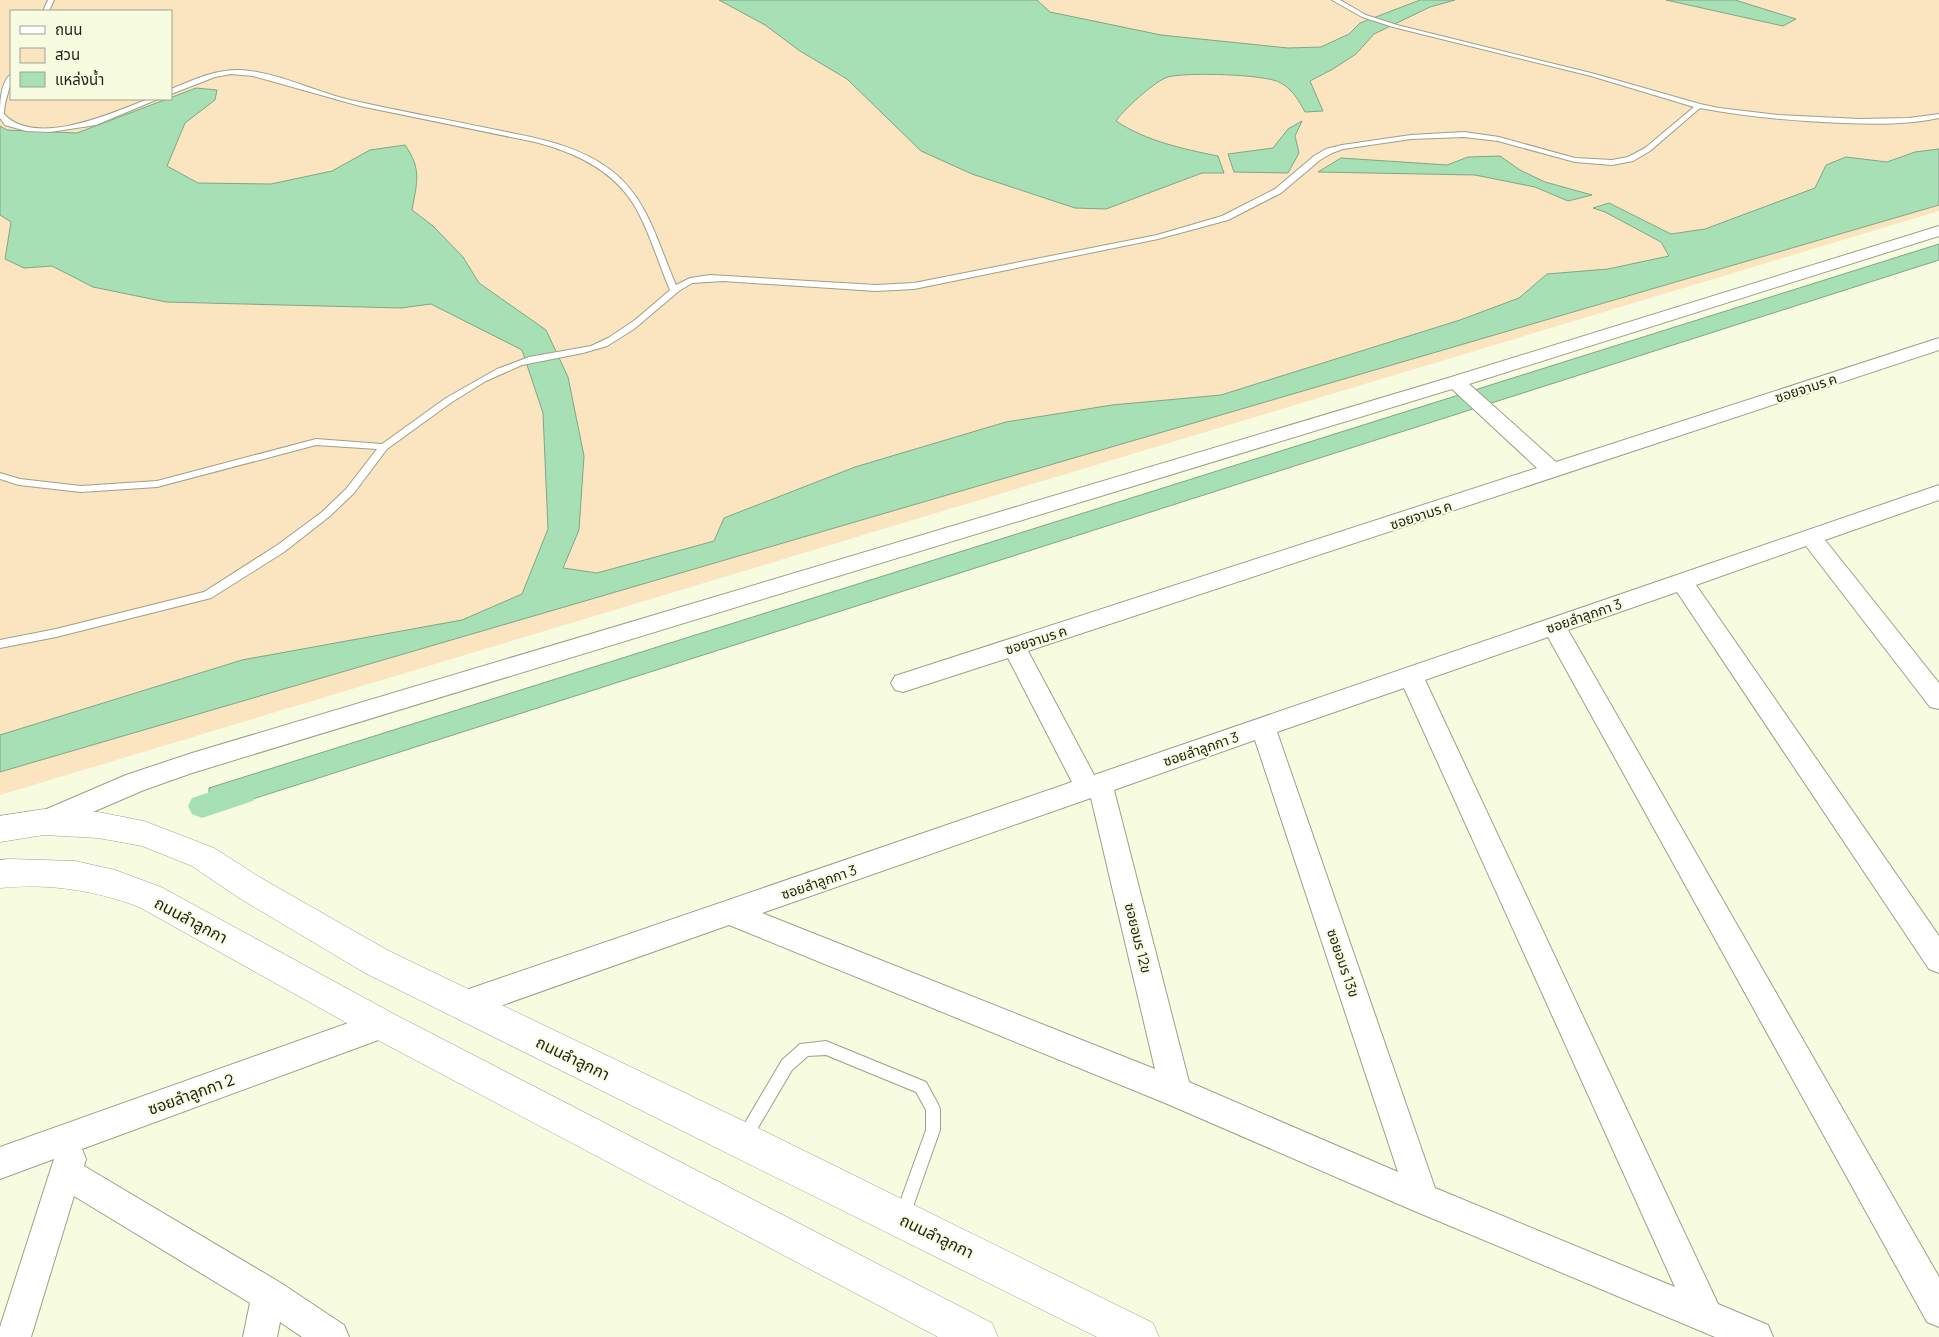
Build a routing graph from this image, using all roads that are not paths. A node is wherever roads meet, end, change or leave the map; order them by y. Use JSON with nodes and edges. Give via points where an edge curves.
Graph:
{"nodes":[{"id":1,"x":1335,"y":0,"type":"edge"},
{"id":2,"x":10,"y":79,"type":"edge"},
{"id":3,"x":172,"y":92,"type":"edge"},
{"id":4,"x":152,"y":100,"type":"edge"},
{"id":5,"x":1699,"y":106,"type":"junction"},
{"id":6,"x":1939,"y":116,"type":"edge"},
{"id":7,"x":1939,"y":231,"type":"edge"},
{"id":8,"x":674,"y":290,"type":"junction"},
{"id":9,"x":1939,"y":344,"type":"edge"},
{"id":10,"x":1462,"y":388,"type":"junction"},
{"id":11,"x":384,"y":447,"type":"junction"},
{"id":12,"x":1552,"y":471,"type":"junction"},
{"id":13,"x":0,"y":476,"type":"edge"},
{"id":14,"x":1936,"y":498,"type":"edge"},
{"id":15,"x":1811,"y":537,"type":"junction"},
{"id":16,"x":1682,"y":582,"type":"junction"},
{"id":17,"x":1554,"y":626,"type":"junction"},
{"id":18,"x":0,"y":644,"type":"edge"},
{"id":19,"x":1014,"y":647,"type":"junction"},
{"id":20,"x":1411,"y":676,"type":"junction"},
{"id":21,"x":903,"y":683,"type":"dead end"},
{"id":22,"x":1939,"y":700,"type":"edge"},
{"id":23,"x":1263,"y":727,"type":"junction"},
{"id":24,"x":1094,"y":786,"type":"junction"},
{"id":25,"x":44,"y":822,"type":"junction"},
{"id":26,"x":0,"y":829,"type":"edge"},
{"id":27,"x":0,"y":874,"type":"edge"},
{"id":28,"x":730,"y":913,"type":"junction"},
{"id":29,"x":1939,"y":960,"type":"edge"},
{"id":30,"x":463,"y":1005,"type":"junction"},
{"id":31,"x":382,"y":1025,"type":"junction"},
{"id":32,"x":1176,"y":1092,"type":"junction"},
{"id":33,"x":77,"y":1136,"type":"junction"},
{"id":34,"x":743,"y":1140,"type":"junction"},
{"id":35,"x":0,"y":1163,"type":"edge"},
{"id":36,"x":65,"y":1172,"type":"junction"},
{"id":37,"x":1423,"y":1199,"type":"junction"},
{"id":38,"x":902,"y":1219,"type":"junction"},
{"id":39,"x":269,"y":1295,"type":"junction"},
{"id":40,"x":1939,"y":1310,"type":"edge"},
{"id":41,"x":1706,"y":1316,"type":"junction"},
{"id":42,"x":14,"y":1337,"type":"edge"},
{"id":43,"x":260,"y":1337,"type":"edge"},
{"id":44,"x":332,"y":1337,"type":"edge"},
{"id":45,"x":978,"y":1337,"type":"edge"},
{"id":46,"x":1139,"y":1337,"type":"edge"},
{"id":47,"x":1756,"y":1337,"type":"edge"}],
"edges":[{"from":1,"to":5,"type":"lane","via":[[1364,16],[1395,26],[1593,75]]},
{"from":2,"to":4,"type":"lane","via":[[0,102],[0,114],[8,123],[29,129],[50,130],[93,124]]},
{"from":3,"to":8,"type":"lane","via":[[217,75],[243,72],[342,100],[537,139],[570,149],[599,165],[631,193],[644,211]]},
{"from":5,"to":6,"type":"lane","via":[[1726,112],[1829,120],[1894,121]]},
{"from":5,"to":8,"type":"lane","via":[[1631,159],[1613,162],[1570,158],[1503,140],[1455,134],[1342,147],[1317,158],[1278,191],[1225,218],[1158,237],[914,286],[876,288],[699,278]]},
{"from":7,"to":10,"type":"street"},
{"from":8,"to":11,"type":"lane","via":[[644,317],[604,344],[521,363],[493,374],[457,395]]},
{"from":9,"to":12,"type":"street","name":"ซอยจามร ค"},
{"from":10,"to":12,"type":"street"},
{"from":10,"to":25,"type":"street","via":[[192,764],[135,782]]},
{"from":11,"to":13,"type":"lane","via":[[316,442],[157,484],[81,488],[19,482]]},
{"from":11,"to":18,"type":"lane","via":[[350,491],[326,514],[280,549],[207,595]]},
{"from":12,"to":19,"type":"street","name":"ซอยจามร ค"},
{"from":14,"to":15,"type":"street","name":"ซอยลำลูกกา 3"},
{"from":15,"to":16,"type":"street","name":"ซอยลำลูกกา 3"},
{"from":15,"to":22,"type":"street"},
{"from":16,"to":17,"type":"street","name":"ซอยลำลูกกา 3"},
{"from":16,"to":29,"type":"street"},
{"from":17,"to":20,"type":"street","name":"ซอยลำลูกกา 3"},
{"from":17,"to":40,"type":"street"},
{"from":19,"to":21,"type":"street","name":"ซอยจามร ค"},
{"from":19,"to":24,"type":"street","name":"ซอยอมร 12ข"},
{"from":20,"to":23,"type":"street","name":"ซอยลำลูกกา 3"},
{"from":20,"to":41,"type":"street"},
{"from":23,"to":24,"type":"street","name":"ซอยลำลูกกา 3"},
{"from":23,"to":37,"type":"street","name":"ซอยอมร 13ข"},
{"from":24,"to":28,"type":"street","name":"ซอยลำลูกกา 3"},
{"from":24,"to":32,"type":"street","name":"ซอยอมร 12ข"},
{"from":25,"to":26,"type":"main road","name":"ถนนลำลูกกา"},
{"from":25,"to":30,"type":"main road","name":"ถนนลำลูกกา","via":[[98,825],[144,834],[203,857],[377,962]]},
{"from":27,"to":31,"type":"main road","name":"ถนนลำลูกกา","via":[[75,875],[115,884],[150,897]]},
{"from":28,"to":30,"type":"street","name":"ซอยลำลูกกา 3"},
{"from":28,"to":32,"type":"street"},
{"from":30,"to":34,"type":"main road","name":"ถนนลำลูกกา"},
{"from":31,"to":33,"type":"street","name":"ซอยลำลูกกา 2"},
{"from":31,"to":45,"type":"main road","name":"ถนนลำลูกกา"},
{"from":32,"to":37,"type":"street"},
{"from":33,"to":35,"type":"street","name":"ซอยลำลูกกา 2"},
{"from":33,"to":36,"type":"street"},
{"from":34,"to":38,"type":"main road","name":"ถนนลำลูกกา"},
{"from":34,"to":38,"type":"lane","via":[[787,1066],[805,1049],[826,1048],[921,1087],[933,1109],[933,1130]]},
{"from":36,"to":39,"type":"street"},
{"from":36,"to":42,"type":"street"},
{"from":37,"to":41,"type":"street"},
{"from":38,"to":46,"type":"main road","name":"ถนนลำลูกกา"},
{"from":39,"to":43,"type":"street"},
{"from":39,"to":44,"type":"street"},
{"from":41,"to":47,"type":"street"}]}
